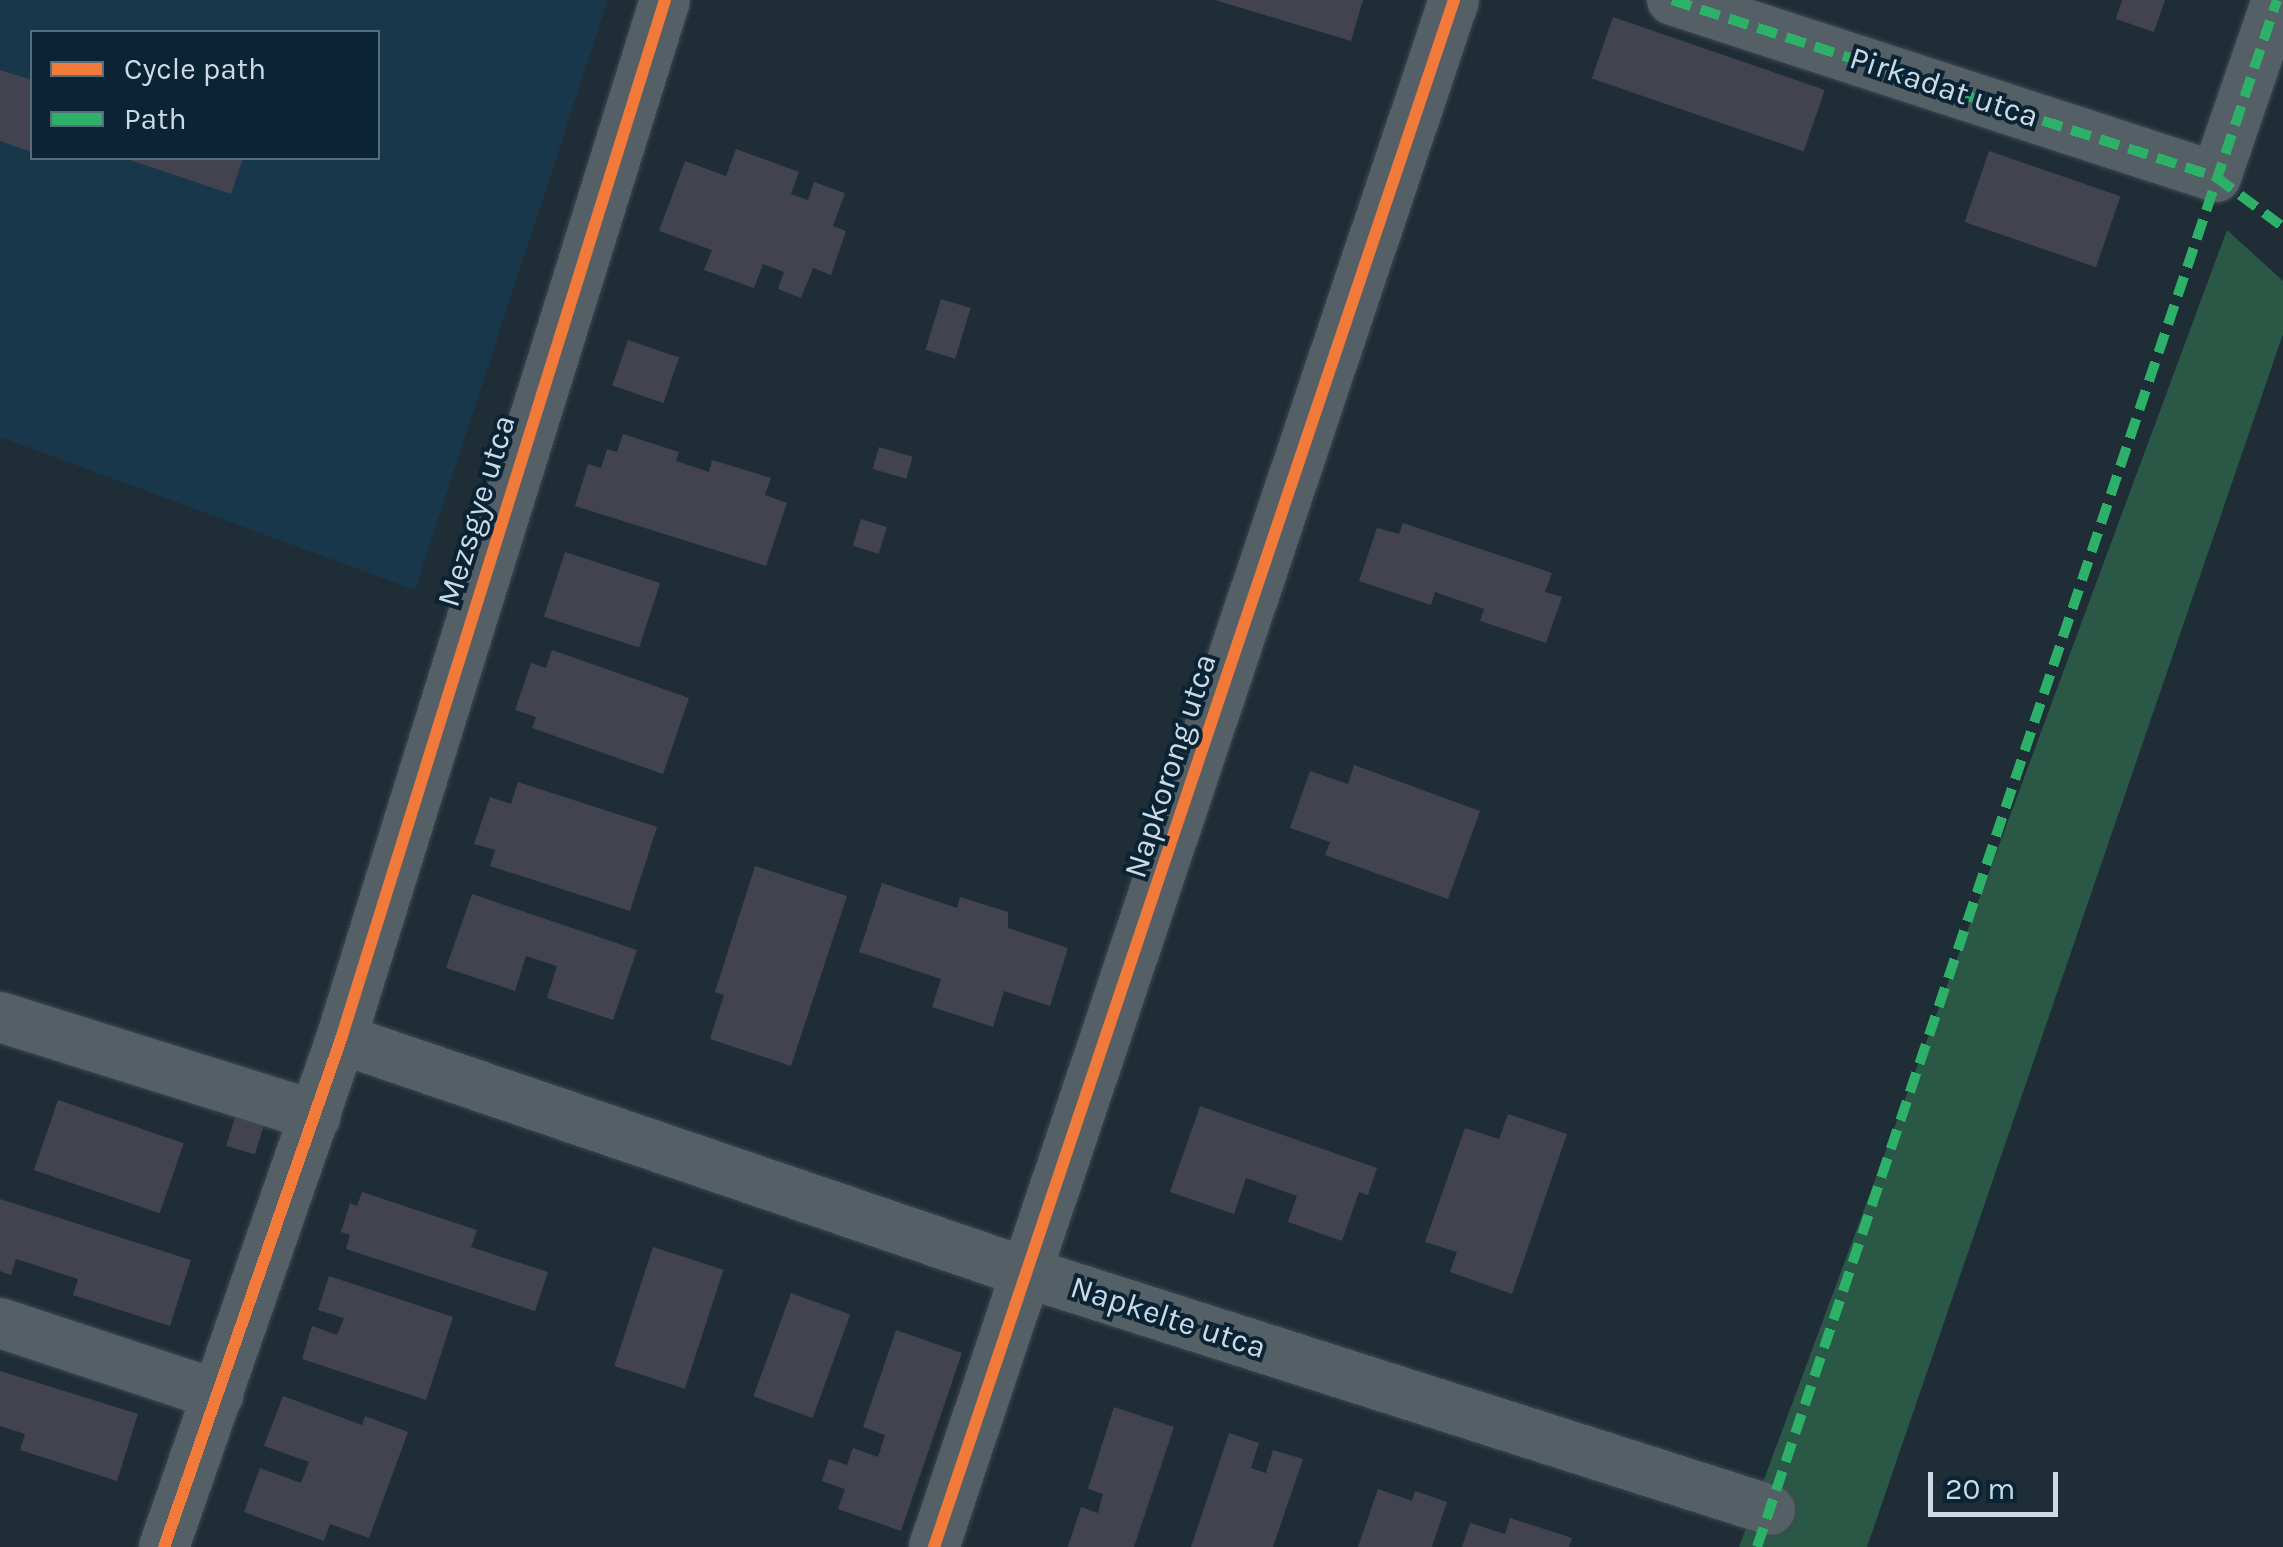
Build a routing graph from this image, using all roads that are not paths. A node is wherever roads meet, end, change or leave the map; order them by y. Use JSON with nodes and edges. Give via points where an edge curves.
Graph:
{"nodes":[{"id":1,"x":665,"y":0,"type":"edge"},
{"id":2,"x":1454,"y":0,"type":"edge"},
{"id":3,"x":1672,"y":0,"type":"edge"},
{"id":4,"x":2277,"y":0,"type":"edge"},
{"id":5,"x":0,"y":1017,"type":"edge"},
{"id":6,"x":341,"y":1039,"type":"junction"},
{"id":7,"x":316,"y":1116,"type":"junction"},
{"id":8,"x":1030,"y":1274,"type":"junction"},
{"id":9,"x":0,"y":1323,"type":"edge"},
{"id":10,"x":218,"y":1395,"type":"junction"},
{"id":11,"x":1770,"y":1510,"type":"dead end"},
{"id":12,"x":164,"y":1547,"type":"edge"},
{"id":13,"x":934,"y":1547,"type":"edge"}],
"edges":[{"from":1,"to":6,"type":"street","name":"Mezsgye utca"},
{"from":2,"to":8,"type":"street","name":"Napkorong utca"},
{"from":3,"to":4,"type":"street","name":"Pirkadat utca","via":[[2216,176]]},
{"from":5,"to":7,"type":"street"},
{"from":6,"to":7,"type":"street","name":"Mezsgye utca"},
{"from":6,"to":8,"type":"street","name":"Napkelte utca"},
{"from":7,"to":10,"type":"street","name":"Mezsgye utca"},
{"from":8,"to":11,"type":"street","name":"Napkelte utca"},
{"from":8,"to":13,"type":"street","name":"Napkorong utca"},
{"from":9,"to":10,"type":"street"},
{"from":10,"to":12,"type":"street","name":"Mezsgye utca"}]}
